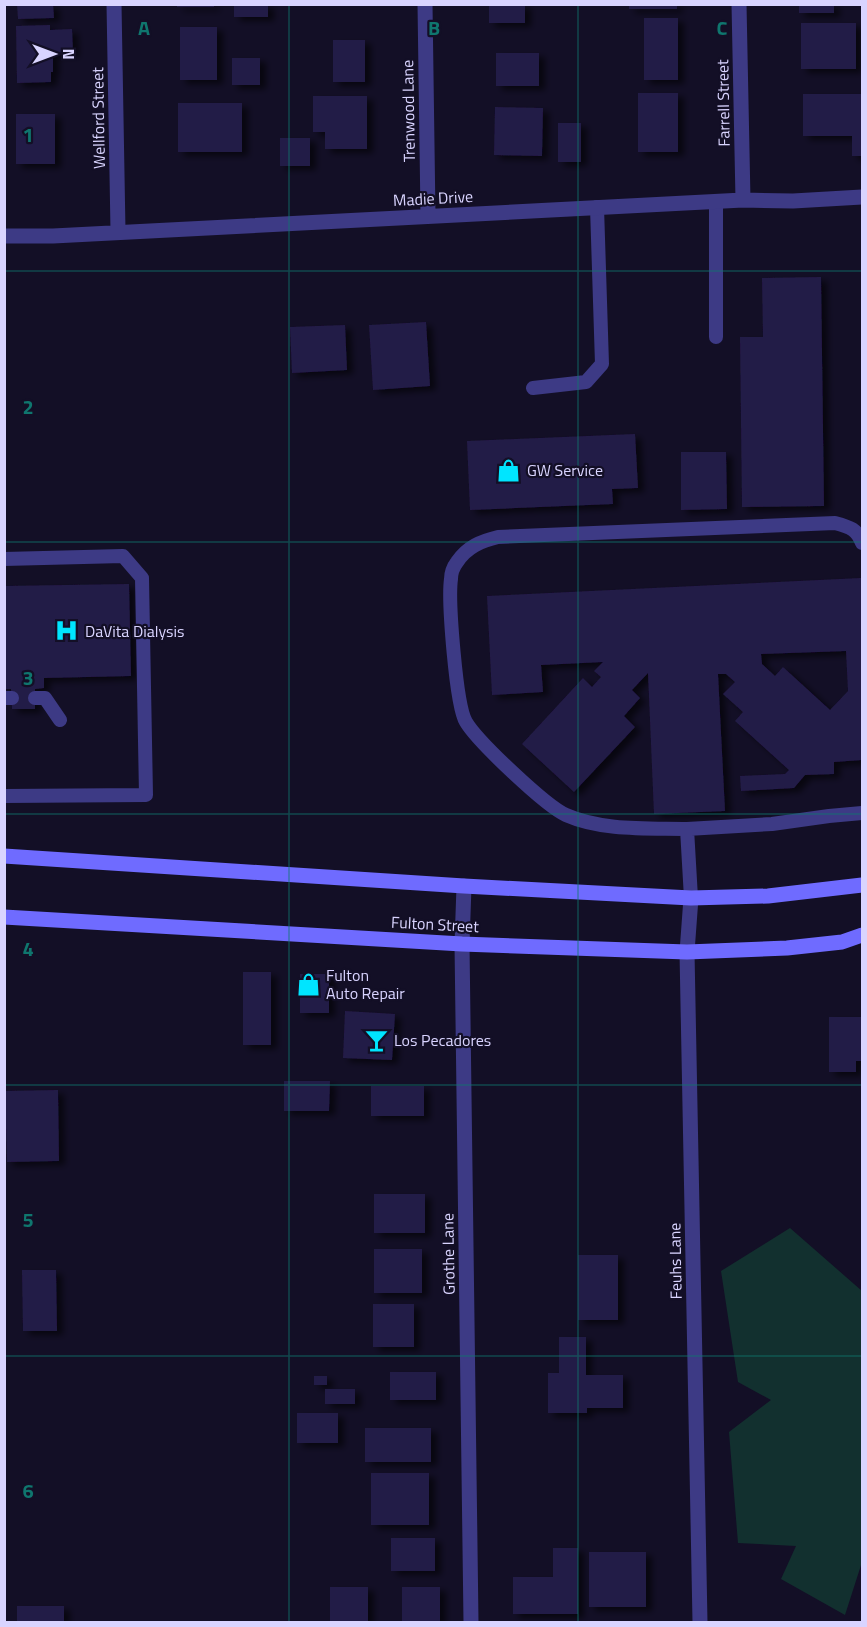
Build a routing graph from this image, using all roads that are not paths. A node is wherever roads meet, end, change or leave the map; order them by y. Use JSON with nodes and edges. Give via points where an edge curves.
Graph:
{"nodes":[{"id":1,"x":114,"y":4,"type":"edge"},
{"id":2,"x":425,"y":4,"type":"edge"},
{"id":3,"x":739,"y":4,"type":"edge"},
{"id":4,"x":862,"y":197,"type":"edge"},
{"id":5,"x":742,"y":200,"type":"junction"},
{"id":6,"x":716,"y":202,"type":"junction"},
{"id":7,"x":597,"y":207,"type":"junction"},
{"id":8,"x":428,"y":216,"type":"junction"},
{"id":9,"x":118,"y":231,"type":"junction"},
{"id":10,"x":4,"y":236,"type":"edge"},
{"id":11,"x":716,"y":337,"type":"dead end"},
{"id":12,"x":533,"y":388,"type":"dead end"},
{"id":13,"x":862,"y":543,"type":"edge"},
{"id":14,"x":4,"y":559,"type":"edge"},
{"id":15,"x":35,"y":698,"type":"dead end"},
{"id":16,"x":60,"y":720,"type":"dead end"},
{"id":17,"x":4,"y":796,"type":"edge"},
{"id":18,"x":862,"y":813,"type":"edge"},
{"id":19,"x":687,"y":829,"type":"junction"},
{"id":20,"x":4,"y":856,"type":"edge"},
{"id":21,"x":862,"y":885,"type":"edge"},
{"id":22,"x":464,"y":886,"type":"junction"},
{"id":23,"x":691,"y":898,"type":"junction"},
{"id":24,"x":4,"y":917,"type":"edge"},
{"id":25,"x":862,"y":935,"type":"edge"},
{"id":26,"x":462,"y":944,"type":"junction"},
{"id":27,"x":687,"y":952,"type":"junction"},
{"id":28,"x":471,"y":1623,"type":"edge"},
{"id":29,"x":700,"y":1623,"type":"edge"}],
"edges":[{"from":1,"to":9,"type":"street","name":"Wellford Street"},
{"from":2,"to":8,"type":"street","name":"Trenwood Lane"},
{"from":3,"to":5,"type":"street","name":"Farrell Street"},
{"from":4,"to":5,"type":"street","name":"Madie Drive"},
{"from":5,"to":6,"type":"street","name":"Madie Drive"},
{"from":6,"to":7,"type":"street","name":"Madie Drive"},
{"from":6,"to":11,"type":"lane"},
{"from":7,"to":8,"type":"street","name":"Madie Drive"},
{"from":7,"to":12,"type":"lane","via":[[602,364],[586,382]]},
{"from":8,"to":9,"type":"street","name":"Madie Drive"},
{"from":9,"to":10,"type":"street","name":"Madie Drive"},
{"from":13,"to":19,"type":"lane","via":[[858,533],[835,523],[498,537],[479,541],[456,562],[450,593],[459,699],[465,721],[480,741],[564,814],[620,827]]},
{"from":14,"to":17,"type":"lane","via":[[123,556],[142,578],[146,795]]},
{"from":15,"to":16,"type":"lane","via":[[45,698]]},
{"from":18,"to":19,"type":"lane"},
{"from":19,"to":23,"type":"lane"},
{"from":20,"to":22,"type":"main road"},
{"from":21,"to":23,"type":"main road","via":[[768,896]]},
{"from":22,"to":23,"type":"main road"},
{"from":22,"to":26,"type":"street","name":"Grothe Lane"},
{"from":23,"to":27,"type":"street","name":"Feuhs Lane"},
{"from":24,"to":26,"type":"main road","name":"Fulton Street"},
{"from":25,"to":27,"type":"main road","name":"Fulton Street","via":[[842,942],[787,948]]},
{"from":26,"to":27,"type":"main road","name":"Fulton Street"},
{"from":26,"to":28,"type":"street","name":"Grothe Lane"},
{"from":27,"to":29,"type":"street","name":"Feuhs Lane"}]}
